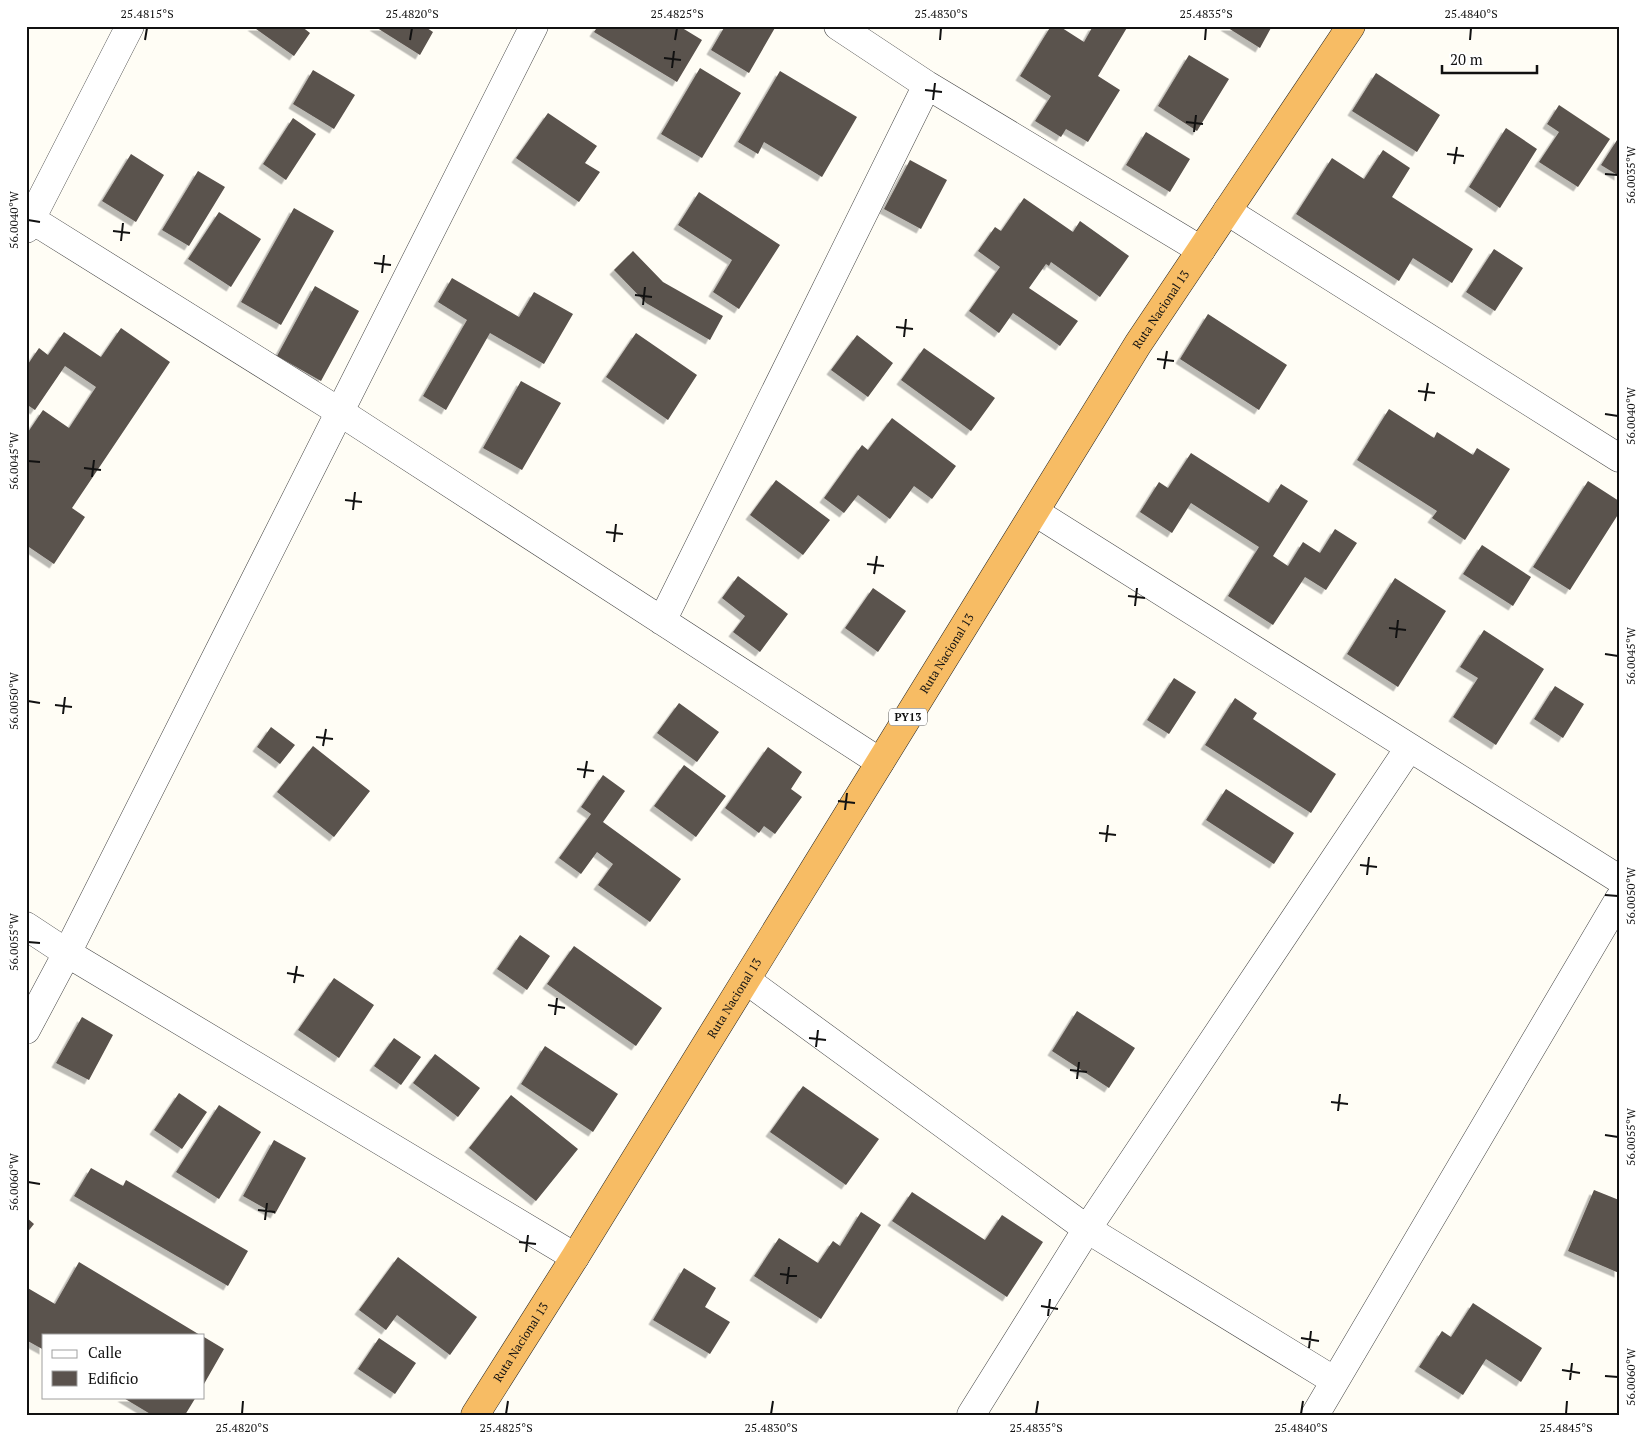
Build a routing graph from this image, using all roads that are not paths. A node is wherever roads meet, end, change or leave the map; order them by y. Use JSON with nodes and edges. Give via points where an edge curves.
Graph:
{"nodes":[{"id":1,"x":130,"y":26,"type":"edge"},
{"id":2,"x":534,"y":26,"type":"edge"},
{"id":3,"x":838,"y":26,"type":"edge"},
{"id":4,"x":1351,"y":26,"type":"edge"},
{"id":5,"x":927,"y":85,"type":"junction"},
{"id":6,"x":1227,"y":211,"type":"junction"},
{"id":7,"x":28,"y":221,"type":"edge"},
{"id":8,"x":1201,"y":250,"type":"junction"},
{"id":9,"x":340,"y":412,"type":"junction"},
{"id":10,"x":1619,"y":458,"type":"edge"},
{"id":11,"x":1034,"y":512,"type":"junction"},
{"id":12,"x":662,"y":621,"type":"junction"},
{"id":13,"x":1409,"y":748,"type":"junction"},
{"id":14,"x":880,"y":762,"type":"junction"},
{"id":15,"x":1619,"y":879,"type":"edge"},
{"id":16,"x":1619,"y":898,"type":"edge"},
{"id":17,"x":26,"y":926,"type":"edge"},
{"id":18,"x":67,"y":953,"type":"junction"},
{"id":19,"x":746,"y":980,"type":"junction"},
{"id":20,"x":26,"y":1030,"type":"edge"},
{"id":21,"x":1088,"y":1228,"type":"junction"},
{"id":22,"x":576,"y":1257,"type":"junction"},
{"id":23,"x":1335,"y":1381,"type":"junction"},
{"id":24,"x":474,"y":1415,"type":"edge"},
{"id":25,"x":970,"y":1415,"type":"edge"},
{"id":26,"x":1315,"y":1415,"type":"edge"}],
"edges":[{"from":1,"to":7,"type":"street"},
{"from":2,"to":9,"type":"street"},
{"from":3,"to":5,"type":"street"},
{"from":4,"to":6,"type":"highway","name":"Ruta Nacional 13","number":"PY13"},
{"from":5,"to":8,"type":"street"},
{"from":5,"to":12,"type":"street"},
{"from":6,"to":8,"type":"highway","name":"Ruta Nacional 13","number":"PY13"},
{"from":6,"to":10,"type":"street"},
{"from":7,"to":9,"type":"street"},
{"from":8,"to":11,"type":"highway","name":"Ruta Nacional 13","number":"PY13","via":[[1138,344]]},
{"from":9,"to":12,"type":"street"},
{"from":9,"to":18,"type":"street"},
{"from":11,"to":13,"type":"street"},
{"from":11,"to":14,"type":"highway","name":"Ruta Nacional 13","number":"PY13"},
{"from":12,"to":14,"type":"street"},
{"from":13,"to":15,"type":"street"},
{"from":13,"to":21,"type":"street"},
{"from":14,"to":19,"type":"highway","name":"Ruta Nacional 13","number":"PY13"},
{"from":16,"to":23,"type":"street"},
{"from":17,"to":18,"type":"street"},
{"from":18,"to":20,"type":"street"},
{"from":18,"to":22,"type":"street"},
{"from":19,"to":21,"type":"street"},
{"from":19,"to":22,"type":"highway","name":"Ruta Nacional 13","number":"PY13"},
{"from":21,"to":23,"type":"street"},
{"from":21,"to":25,"type":"street"},
{"from":22,"to":24,"type":"highway","name":"Ruta Nacional 13","number":"PY13"},
{"from":23,"to":26,"type":"street"}]}
